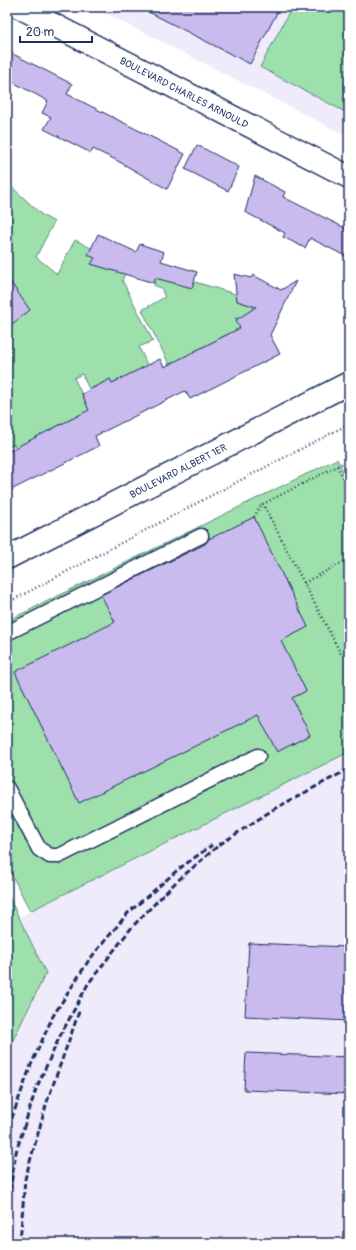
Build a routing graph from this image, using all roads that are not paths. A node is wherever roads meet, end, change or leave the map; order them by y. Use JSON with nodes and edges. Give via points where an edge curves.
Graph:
{"nodes":[{"id":1,"x":19,"y":7,"type":"edge"},
{"id":2,"x":349,"y":177,"type":"edge"},
{"id":3,"x":349,"y":383,"type":"edge"},
{"id":4,"x":201,"y":536,"type":"dead end"},
{"id":5,"x":7,"y":558,"type":"edge"},
{"id":6,"x":7,"y":633,"type":"edge"},
{"id":7,"x":258,"y":756,"type":"dead end"},
{"id":8,"x":7,"y":788,"type":"edge"}],
"edges":[{"from":1,"to":2,"type":"main road","name":"BOULEVARD CHARLES ARNOULD"},
{"from":3,"to":5,"type":"main road","name":"BOULEVARD ALBERT 1ER"},
{"from":4,"to":6,"type":"lane"},
{"from":7,"to":8,"type":"lane","via":[[59,856],[50,856],[39,849]]}]}
